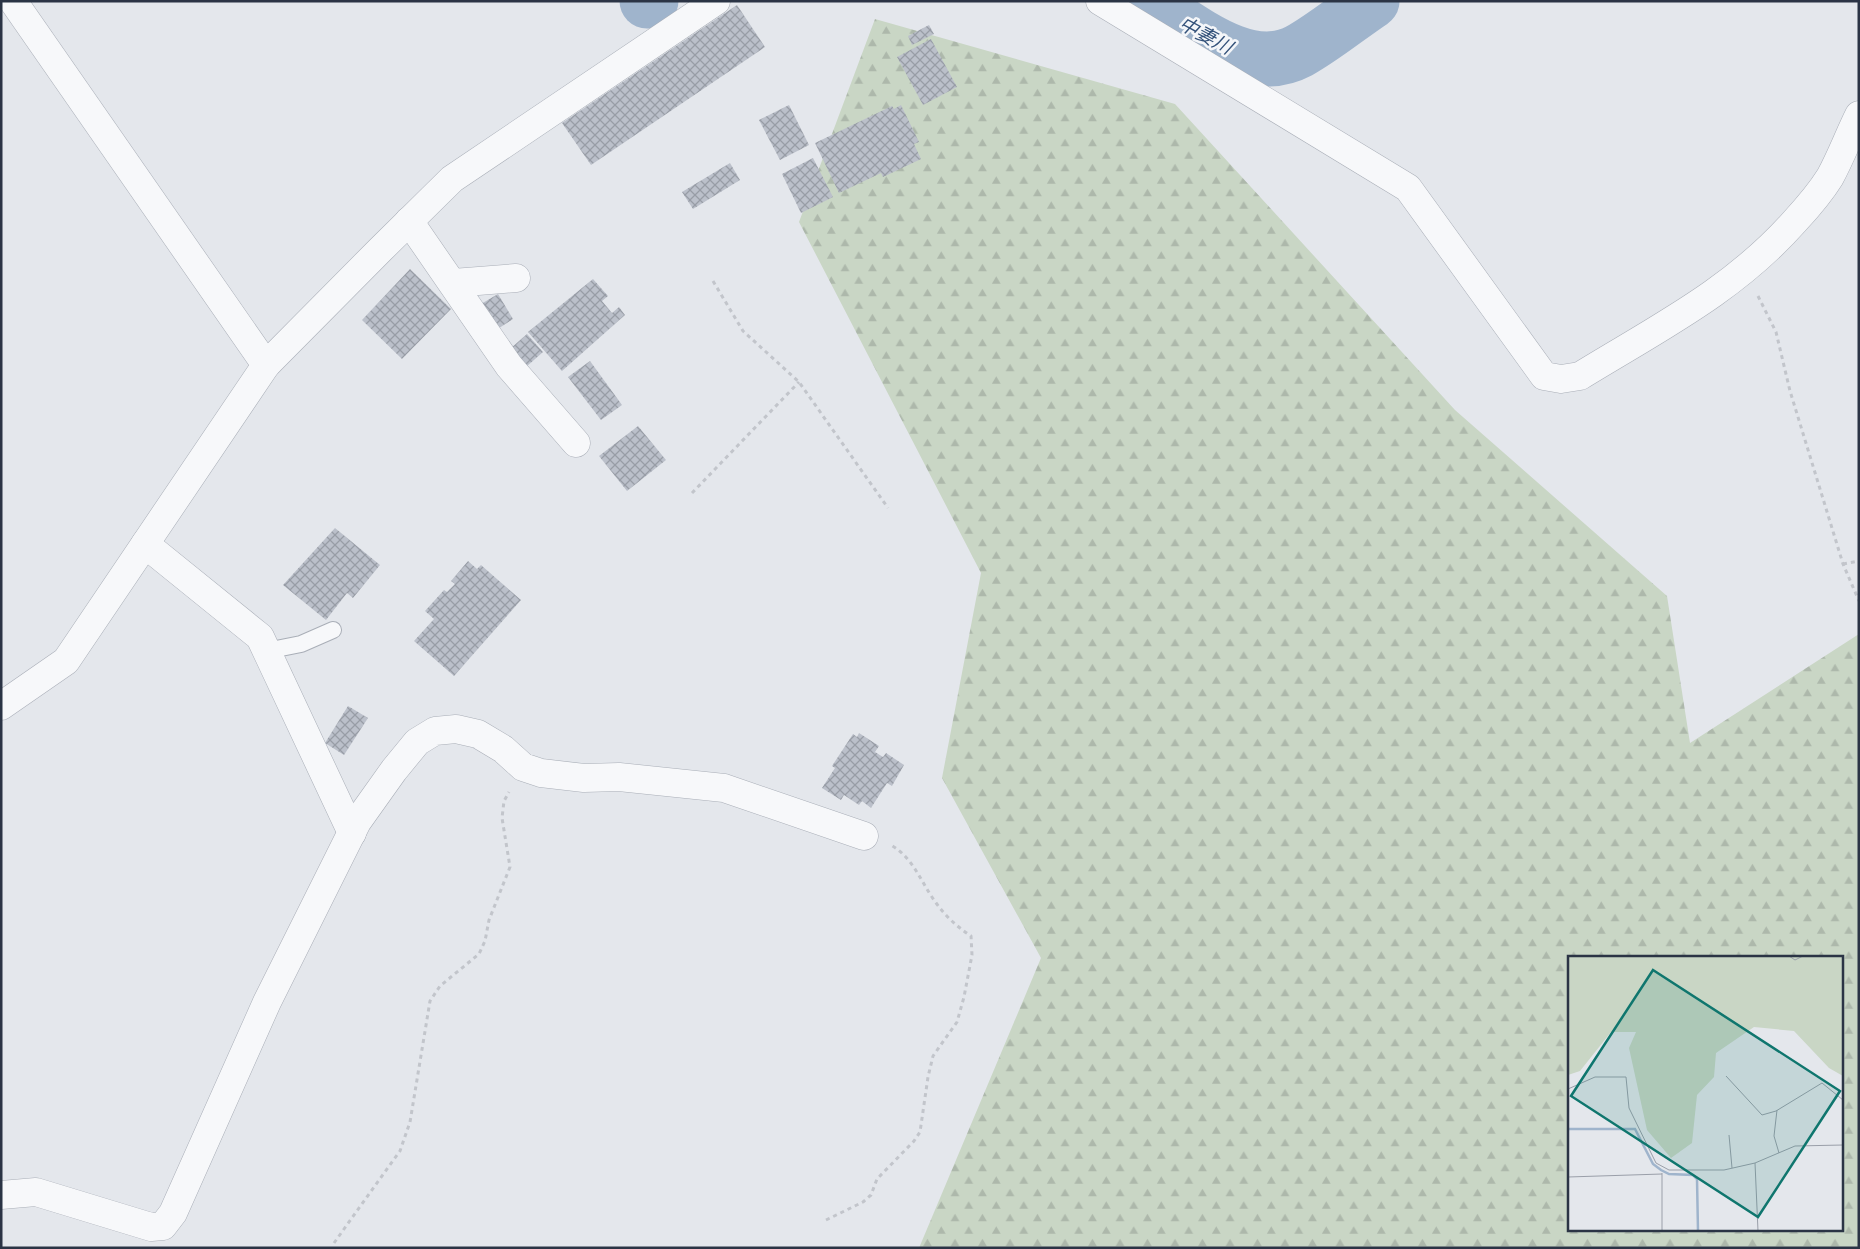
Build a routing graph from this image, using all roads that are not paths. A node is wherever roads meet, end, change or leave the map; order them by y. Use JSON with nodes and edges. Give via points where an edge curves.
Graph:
{"nodes":[{"id":1,"x":12,"y":1,"type":"edge"},
{"id":2,"x":716,"y":1,"type":"edge"},
{"id":3,"x":1100,"y":1,"type":"edge"},
{"id":4,"x":1859,"y":115,"type":"edge"},
{"id":5,"x":409,"y":221,"type":"junction"},
{"id":6,"x":516,"y":278,"type":"dead end"},
{"id":7,"x":453,"y":282,"type":"junction"},
{"id":8,"x":266,"y":365,"type":"junction"},
{"id":9,"x":576,"y":443,"type":"dead end"},
{"id":10,"x":145,"y":544,"type":"junction"},
{"id":11,"x":333,"y":630,"type":"dead end"},
{"id":12,"x":266,"y":651,"type":"junction"},
{"id":13,"x":1,"y":706,"type":"edge"},
{"id":14,"x":352,"y":833,"type":"junction"},
{"id":15,"x":864,"y":836,"type":"road end"},
{"id":16,"x":1,"y":1195,"type":"edge"}],
"edges":[{"from":1,"to":8,"type":"street"},
{"from":2,"to":5,"type":"street","via":[[452,178]]},
{"from":3,"to":4,"type":"street","via":[[1408,188],[1544,376],[1561,379],[1580,376],[1719,291],[1745,271],[1809,206],[1829,177]]},
{"from":5,"to":7,"type":"street"},
{"from":5,"to":8,"type":"street"},
{"from":6,"to":7,"type":"street"},
{"from":7,"to":9,"type":"street","via":[[509,366]]},
{"from":8,"to":10,"type":"street"},
{"from":10,"to":12,"type":"street","via":[[260,637]]},
{"from":10,"to":13,"type":"street","via":[[66,662]]},
{"from":11,"to":12,"type":"lane","via":[[301,644]]},
{"from":12,"to":14,"type":"street"},
{"from":14,"to":15,"type":"street","via":[[417,742],[435,731],[456,729],[478,734],[503,749],[523,767],[541,773],[724,788]]},
{"from":14,"to":16,"type":"street","via":[[267,1002],[173,1213],[163,1226],[151,1227],[36,1192]]}]}
